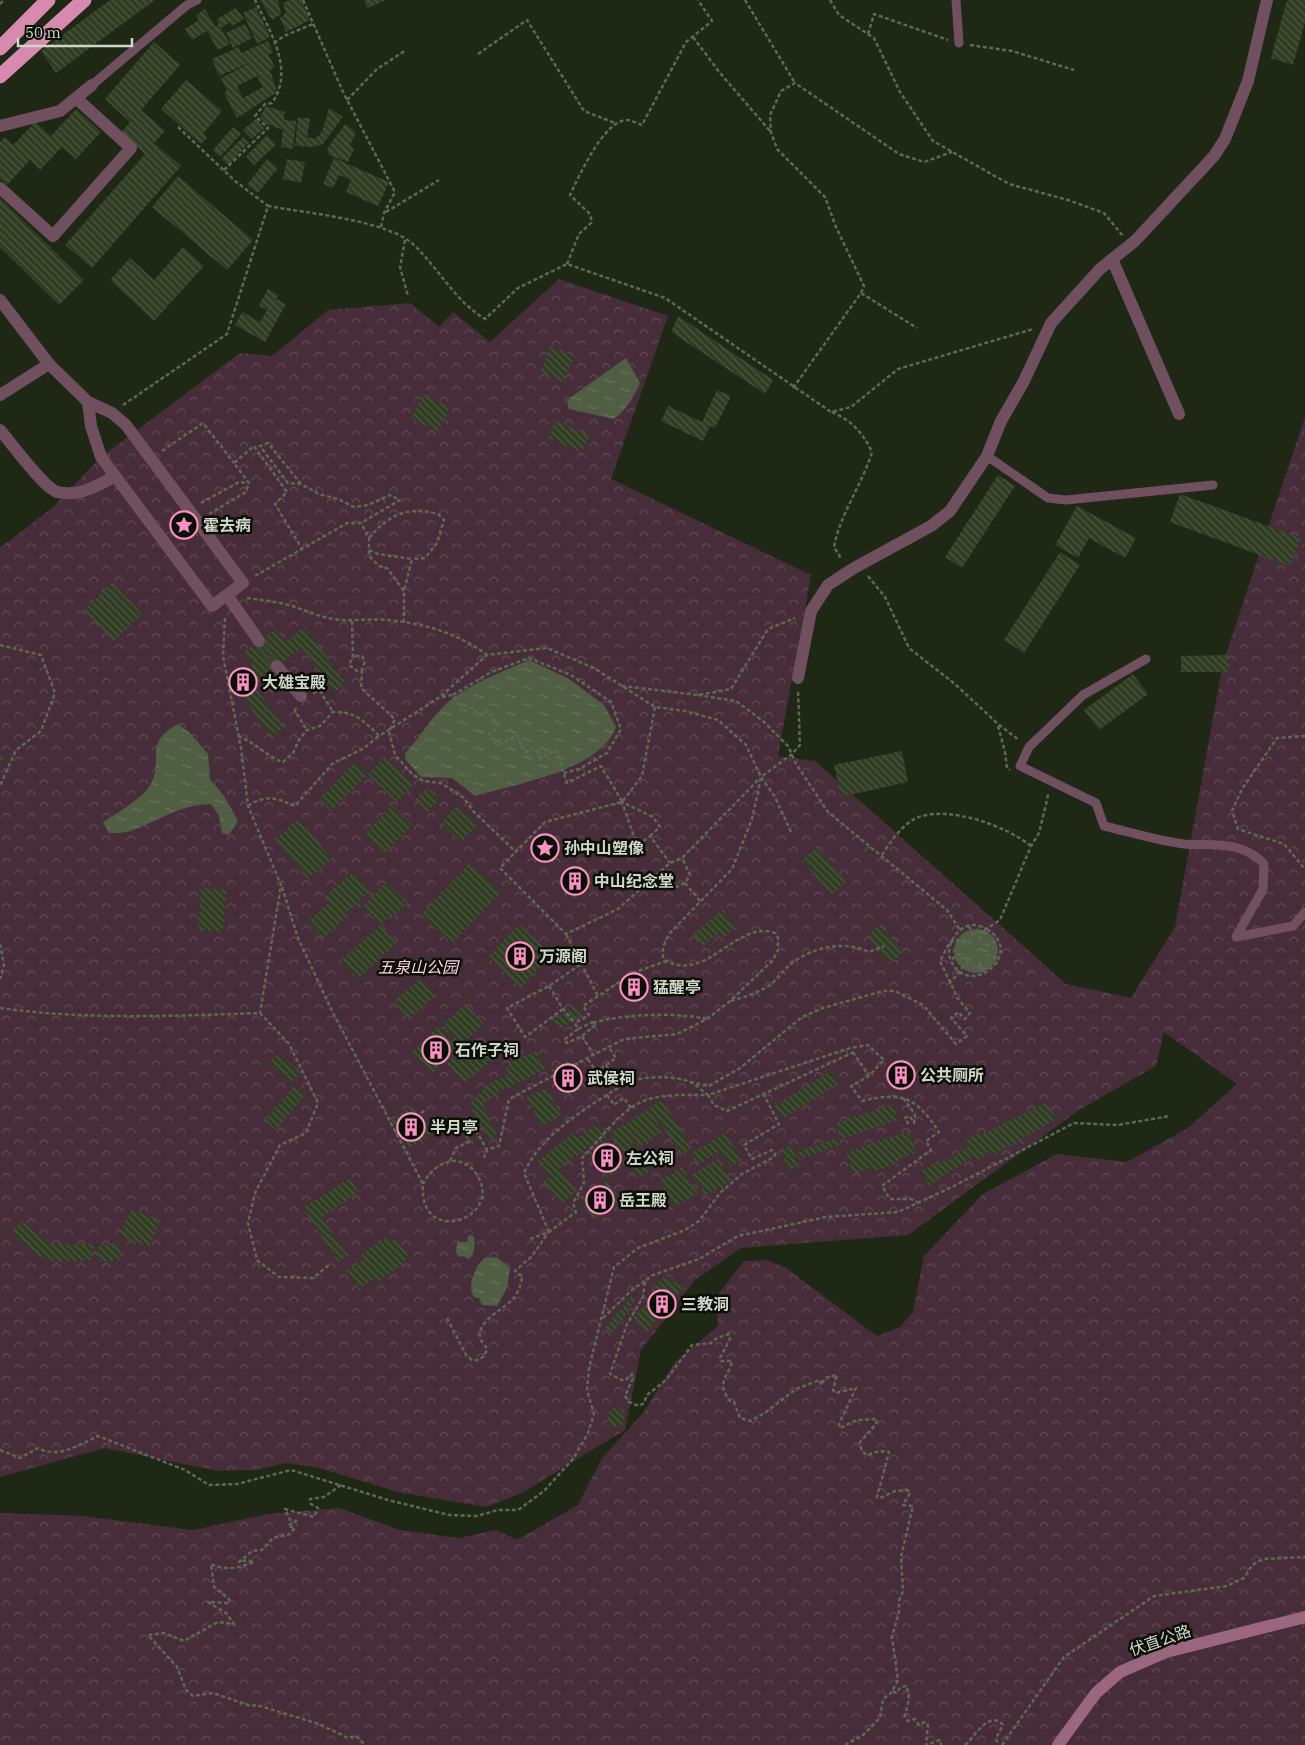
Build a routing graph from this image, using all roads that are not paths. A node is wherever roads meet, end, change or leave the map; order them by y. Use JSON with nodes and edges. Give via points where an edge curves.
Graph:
{"nodes":[{"id":1,"x":48,"y":0,"type":"edge"},
{"id":2,"x":84,"y":0,"type":"edge"},
{"id":3,"x":197,"y":0,"type":"edge"},
{"id":4,"x":956,"y":0,"type":"edge"},
{"id":5,"x":1267,"y":0,"type":"edge"},
{"id":6,"x":959,"y":43,"type":"dead end"},
{"id":7,"x":0,"y":48,"type":"edge"},
{"id":8,"x":0,"y":76,"type":"edge"},
{"id":9,"x":92,"y":85,"type":"joint"},
{"id":10,"x":76,"y":98,"type":"junction"},
{"id":11,"x":0,"y":126,"type":"edge"},
{"id":12,"x":0,"y":188,"type":"edge"},
{"id":13,"x":1112,"y":259,"type":"junction"},
{"id":14,"x":0,"y":300,"type":"edge"},
{"id":15,"x":49,"y":364,"type":"junction"},
{"id":16,"x":0,"y":395,"type":"edge"},
{"id":17,"x":88,"y":402,"type":"junction"},
{"id":18,"x":1179,"y":414,"type":"dead end"},
{"id":19,"x":0,"y":430,"type":"edge"},
{"id":20,"x":987,"y":456,"type":"junction"},
{"id":21,"x":115,"y":476,"type":"junction"},
{"id":22,"x":1213,"y":485,"type":"dead end"},
{"id":23,"x":227,"y":595,"type":"junction"},
{"id":24,"x":259,"y":641,"type":"tunnel mouth"},
{"id":25,"x":1146,"y":660,"type":"dead end"},
{"id":26,"x":277,"y":666,"type":"tunnel mouth"},
{"id":27,"x":798,"y":678,"type":"road end"},
{"id":28,"x":301,"y":696,"type":"road end"},
{"id":29,"x":1305,"y":912,"type":"edge"},
{"id":30,"x":1305,"y":1616,"type":"edge"},
{"id":31,"x":1058,"y":1745,"type":"edge"}],
"edges":[{"from":1,"to":7,"type":"highway"},
{"from":2,"to":8,"type":"highway"},
{"from":3,"to":9,"type":"lane"},
{"from":4,"to":6,"type":"lane"},
{"from":5,"to":13,"type":"street","via":[[1248,81],[1226,139],[1193,180]]},
{"from":9,"to":10,"type":"street"},
{"from":10,"to":11,"type":"street","via":[[60,111]]},
{"from":10,"to":12,"type":"street","via":[[131,148],[53,236]]},
{"from":13,"to":18,"type":"street"},
{"from":13,"to":20,"type":"street","via":[[1051,323],[1028,375],[1001,421]]},
{"from":14,"to":15,"type":"street"},
{"from":15,"to":16,"type":"street"},
{"from":15,"to":17,"type":"street"},
{"from":17,"to":21,"type":"street","via":[[91,426],[101,457]]},
{"from":17,"to":23,"type":"street","via":[[112,413],[126,425],[242,582]]},
{"from":19,"to":21,"type":"street","via":[[56,492],[73,493],[88,489]]},
{"from":20,"to":22,"type":"lane","via":[[1048,498],[1066,500]]},
{"from":20,"to":27,"type":"street","via":[[950,511],[828,585],[811,611]]},
{"from":21,"to":23,"type":"street","via":[[212,606]]},
{"from":23,"to":24,"type":"street"},
{"from":25,"to":29,"type":"lane","via":[[1083,695],[1029,747],[1020,766],[1096,803],[1104,826],[1184,844],[1222,843],[1256,856],[1264,864],[1263,889],[1236,937],[1293,926]]},
{"from":26,"to":28,"type":"street"},
{"from":30,"to":31,"type":"main road","name":"伏直公路","via":[[1166,1652],[1120,1672],[1096,1693]]}]}
